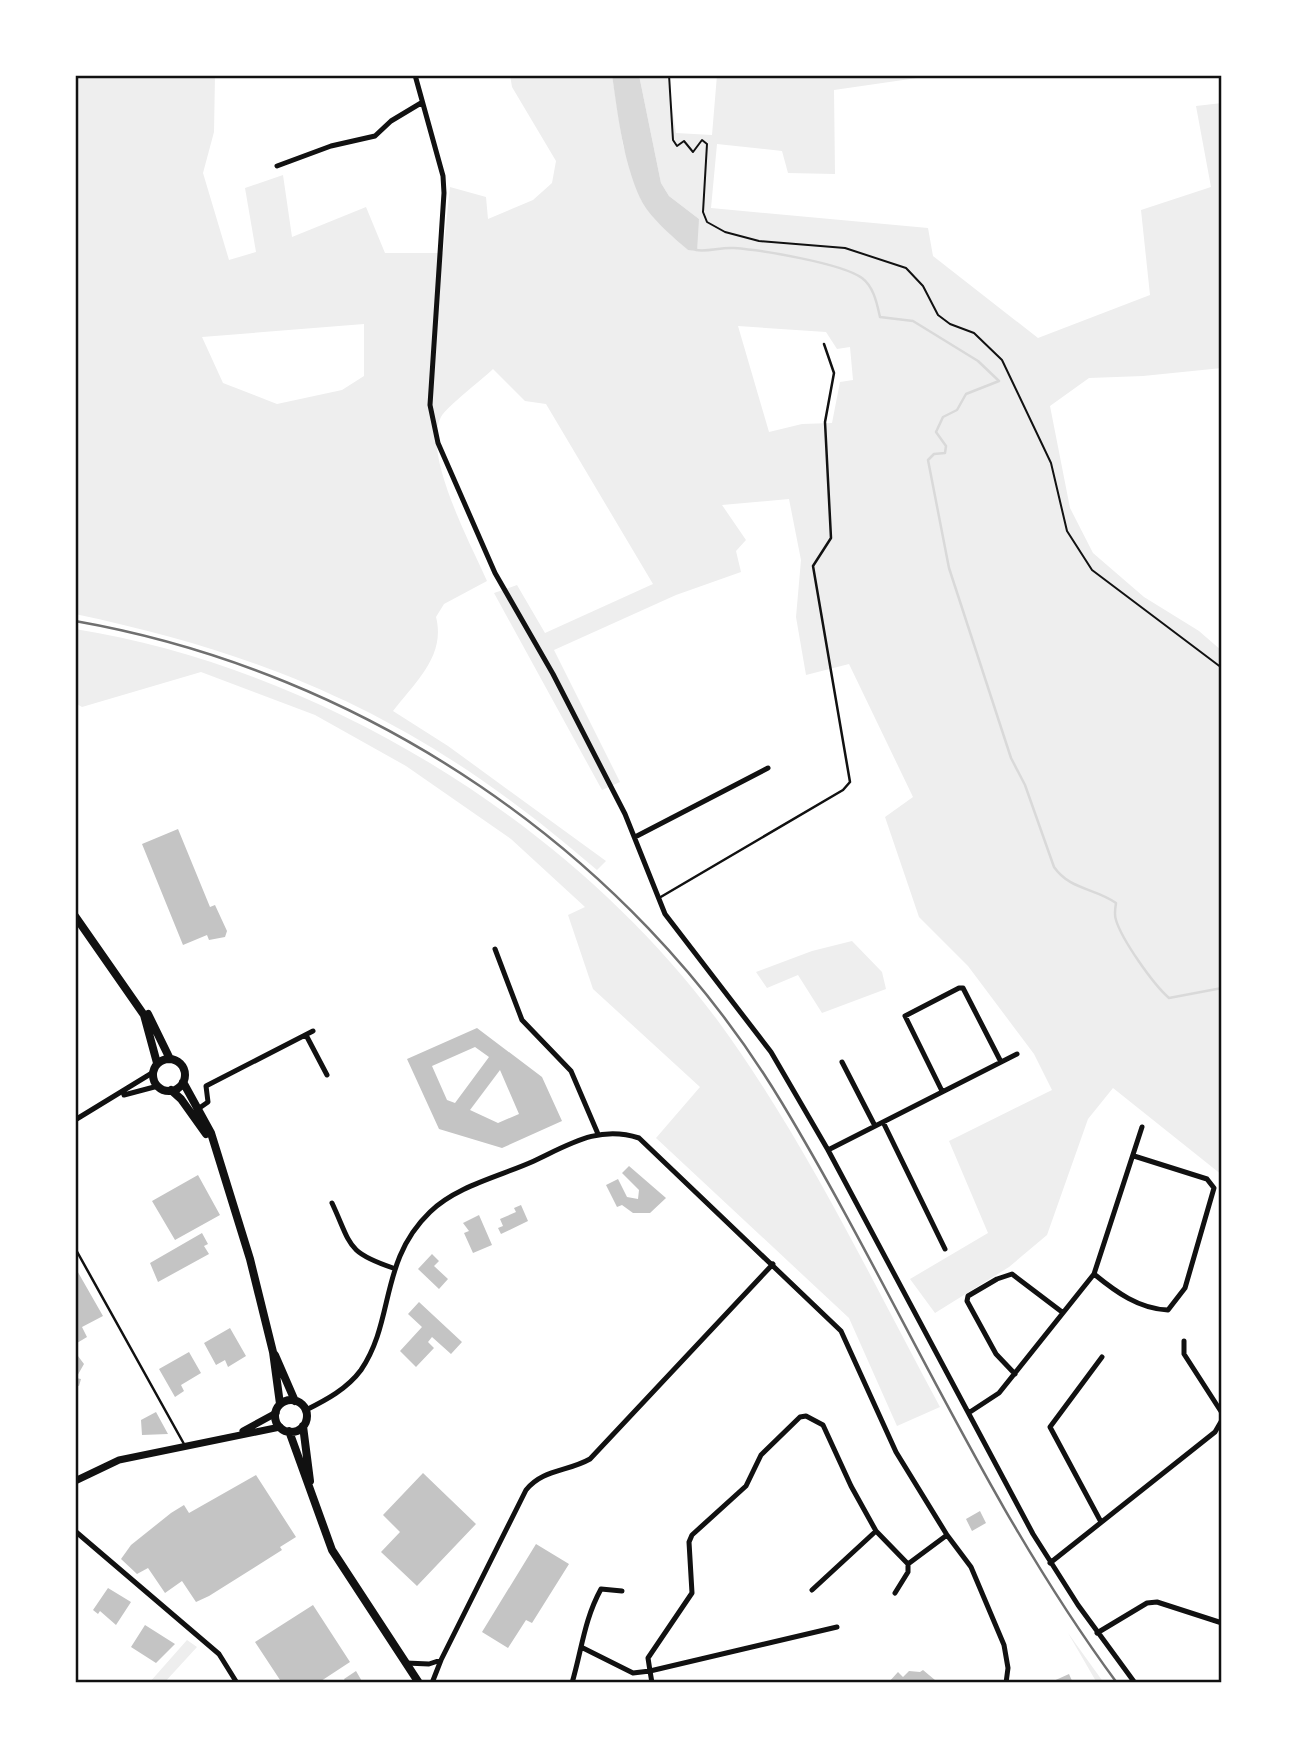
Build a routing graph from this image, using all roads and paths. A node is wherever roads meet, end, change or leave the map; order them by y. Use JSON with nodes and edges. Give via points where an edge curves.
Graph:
{"nodes":[{"id":1,"x":415,"y":75,"type":"edge"},
{"id":2,"x":669,"y":75,"type":"edge"},
{"id":3,"x":421,"y":103,"type":"junction"},
{"id":4,"x":277,"y":166,"type":"dead end"},
{"id":5,"x":824,"y":344,"type":"dead end"},
{"id":6,"x":1222,"y":668,"type":"edge"},
{"id":7,"x":768,"y":768,"type":"dead end"},
{"id":8,"x":635,"y":837,"type":"junction"},
{"id":9,"x":657,"y":899,"type":"junction"},
{"id":10,"x":75,"y":916,"type":"edge"},
{"id":11,"x":495,"y":949,"type":"dead end"},
{"id":12,"x":125,"y":985,"type":"junction"},
{"id":13,"x":313,"y":1031,"type":"dead end"},
{"id":14,"x":306,"y":1035,"type":"junction"},
{"id":15,"x":1017,"y":1054,"type":"dead end"},
{"id":16,"x":170,"y":1059,"type":"junction"},
{"id":17,"x":842,"y":1062,"type":"dead end"},
{"id":18,"x":1001,"y":1062,"type":"junction"},
{"id":19,"x":157,"y":1063,"type":"junction"},
{"id":20,"x":152,"y":1073,"type":"junction"},
{"id":21,"x":327,"y":1075,"type":"dead end"},
{"id":22,"x":183,"y":1082,"type":"junction"},
{"id":23,"x":158,"y":1086,"type":"junction"},
{"id":24,"x":170,"y":1090,"type":"junction"},
{"id":25,"x":942,"y":1091,"type":"junction"},
{"id":26,"x":118,"y":1096,"type":"junction"},
{"id":27,"x":198,"y":1109,"type":"junction"},
{"id":28,"x":75,"y":1120,"type":"edge"},
{"id":29,"x":883,"y":1122,"type":"junction"},
{"id":30,"x":875,"y":1126,"type":"junction"},
{"id":31,"x":1142,"y":1127,"type":"dead end"},
{"id":32,"x":598,"y":1134,"type":"junction"},
{"id":33,"x":215,"y":1148,"type":"junction"},
{"id":34,"x":828,"y":1150,"type":"junction"},
{"id":35,"x":1134,"y":1156,"type":"junction"},
{"id":36,"x":332,"y":1203,"type":"dead end"},
{"id":37,"x":75,"y":1248,"type":"edge"},
{"id":38,"x":946,"y":1249,"type":"dead end"},
{"id":39,"x":773,"y":1264,"type":"junction"},
{"id":40,"x":393,"y":1268,"type":"junction"},
{"id":41,"x":1094,"y":1274,"type":"junction"},
{"id":42,"x":1062,"y":1312,"type":"junction"},
{"id":43,"x":1184,"y":1341,"type":"dead end"},
{"id":44,"x":273,"y":1352,"type":"junction"},
{"id":45,"x":1102,"y":1357,"type":"dead end"},
{"id":46,"x":1015,"y":1374,"type":"junction"},
{"id":47,"x":295,"y":1401,"type":"junction"},
{"id":48,"x":278,"y":1408,"type":"junction"},
{"id":49,"x":306,"y":1410,"type":"junction"},
{"id":50,"x":970,"y":1412,"type":"junction"},
{"id":51,"x":1222,"y":1413,"type":"edge"},
{"id":52,"x":1222,"y":1420,"type":"edge"},
{"id":53,"x":303,"y":1426,"type":"junction"},
{"id":54,"x":280,"y":1427,"type":"junction"},
{"id":55,"x":289,"y":1431,"type":"junction"},
{"id":56,"x":233,"y":1437,"type":"junction"},
{"id":57,"x":184,"y":1449,"type":"junction"},
{"id":58,"x":75,"y":1481,"type":"edge"},
{"id":59,"x":310,"y":1487,"type":"junction"},
{"id":60,"x":1101,"y":1522,"type":"junction"},
{"id":61,"x":75,"y":1531,"type":"edge"},
{"id":62,"x":876,"y":1531,"type":"junction"},
{"id":63,"x":947,"y":1535,"type":"junction"},
{"id":64,"x":1050,"y":1563,"type":"junction"},
{"id":65,"x":908,"y":1564,"type":"junction"},
{"id":66,"x":812,"y":1590,"type":"dead end"},
{"id":67,"x":622,"y":1591,"type":"dead end"},
{"id":68,"x":895,"y":1593,"type":"dead end"},
{"id":69,"x":1222,"y":1623,"type":"edge"},
{"id":70,"x":837,"y":1627,"type":"dead end"},
{"id":71,"x":1097,"y":1633,"type":"junction"},
{"id":72,"x":583,"y":1648,"type":"junction"},
{"id":73,"x":441,"y":1660,"type":"junction"},
{"id":74,"x":406,"y":1663,"type":"junction"},
{"id":75,"x":650,"y":1671,"type":"junction"},
{"id":76,"x":237,"y":1683,"type":"edge"},
{"id":77,"x":419,"y":1683,"type":"edge"},
{"id":78,"x":432,"y":1683,"type":"edge"},
{"id":79,"x":572,"y":1683,"type":"edge"},
{"id":80,"x":652,"y":1683,"type":"edge"},
{"id":81,"x":1006,"y":1683,"type":"edge"},
{"id":82,"x":1135,"y":1683,"type":"edge"}],
"edges":[{"from":1,"to":3,"type":"street"},
{"from":2,"to":6,"type":"path","via":[[673,140],[677,146],[684,141],[693,152],[700,141],[707,144],[703,212],[707,222],[759,241],[845,248],[906,268],[923,286],[938,315],[974,333],[1002,360],[1051,463],[1067,531],[1092,570]]},
{"from":3,"to":4,"type":"street","via":[[375,136]]},
{"from":3,"to":8,"type":"street","via":[[444,193],[430,369],[430,405],[438,443],[495,573],[553,674]]},
{"from":5,"to":9,"type":"lane","via":[[834,373],[825,422],[831,538],[813,566],[849,782],[771,835]]},
{"from":7,"to":8,"type":"street"},
{"from":8,"to":9,"type":"street"},
{"from":9,"to":34,"type":"street","via":[[771,1052]]},
{"from":10,"to":12,"type":"main road"},
{"from":11,"to":32,"type":"street","via":[[522,1020],[571,1071]]},
{"from":12,"to":16,"type":"main road","via":[[145,1007]]},
{"from":12,"to":19,"type":"main road","via":[[144,1015]]},
{"from":13,"to":14,"type":"street"},
{"from":14,"to":21,"type":"street"},
{"from":14,"to":27,"type":"street","via":[[206,1086],[208,1102]]},
{"from":15,"to":18,"type":"street"},
{"from":16,"to":19,"type":"main road"},
{"from":16,"to":22,"type":"main road","via":[[183,1067]]},
{"from":17,"to":30,"type":"street"},
{"from":18,"to":25,"type":"street"},
{"from":18,"to":25,"type":"street","via":[[964,988],[959,988],[905,1016]]},
{"from":19,"to":20,"type":"main road"},
{"from":20,"to":23,"type":"main road"},
{"from":20,"to":26,"type":"street"},
{"from":22,"to":24,"type":"main road"},
{"from":22,"to":27,"type":"main road"},
{"from":23,"to":24,"type":"main road"},
{"from":23,"to":26,"type":"street"},
{"from":24,"to":33,"type":"main road"},
{"from":25,"to":29,"type":"street"},
{"from":26,"to":28,"type":"street"},
{"from":27,"to":33,"type":"main road"},
{"from":29,"to":30,"type":"street"},
{"from":29,"to":38,"type":"street"},
{"from":30,"to":34,"type":"street"},
{"from":31,"to":35,"type":"street"},
{"from":32,"to":39,"type":"street","via":[[624,1133],[649,1145]]},
{"from":32,"to":40,"type":"street","via":[[442,1203],[415,1229]]},
{"from":33,"to":44,"type":"main road"},
{"from":34,"to":50,"type":"street"},
{"from":35,"to":41,"type":"street"},
{"from":35,"to":41,"type":"street","via":[[1207,1179],[1214,1188],[1185,1288],[1167,1310],[1151,1310]]},
{"from":36,"to":40,"type":"street","via":[[356,1252]]},
{"from":37,"to":57,"type":"lane"},
{"from":39,"to":63,"type":"street","via":[[841,1331],[896,1452]]},
{"from":39,"to":73,"type":"street","via":[[590,1459],[536,1478]]},
{"from":40,"to":49,"type":"street","via":[[377,1334],[360,1371],[335,1395]]},
{"from":41,"to":42,"type":"street"},
{"from":42,"to":46,"type":"street"},
{"from":42,"to":46,"type":"street","via":[[1012,1274],[968,1296],[996,1354]]},
{"from":43,"to":51,"type":"street","via":[[1184,1354]]},
{"from":44,"to":47,"type":"main road"},
{"from":44,"to":48,"type":"main road"},
{"from":45,"to":60,"type":"street","via":[[1049,1427]]},
{"from":46,"to":50,"type":"street","via":[[999,1393]]},
{"from":47,"to":48,"type":"main road"},
{"from":47,"to":49,"type":"main road"},
{"from":48,"to":54,"type":"main road"},
{"from":48,"to":56,"type":"street"},
{"from":49,"to":53,"type":"main road"},
{"from":50,"to":64,"type":"street"},
{"from":52,"to":60,"type":"street","via":[[1215,1432]]},
{"from":53,"to":55,"type":"main road"},
{"from":53,"to":59,"type":"main road"},
{"from":54,"to":55,"type":"main road"},
{"from":54,"to":56,"type":"street"},
{"from":55,"to":59,"type":"main road"},
{"from":56,"to":57,"type":"street"},
{"from":57,"to":58,"type":"street","via":[[119,1460]]},
{"from":59,"to":74,"type":"main road","via":[[331,1550]]},
{"from":60,"to":64,"type":"street"},
{"from":61,"to":76,"type":"street","via":[[219,1654]]},
{"from":62,"to":65,"type":"street"},
{"from":62,"to":66,"type":"street"},
{"from":62,"to":75,"type":"street","via":[[823,1425],[813,1417],[800,1418],[761,1455],[746,1486],[692,1535],[692,1593],[648,1658]]},
{"from":63,"to":65,"type":"street"},
{"from":63,"to":81,"type":"street","via":[[971,1567],[997,1626],[1007,1654]]},
{"from":64,"to":71,"type":"street"},
{"from":65,"to":68,"type":"street"},
{"from":67,"to":72,"type":"street","via":[[601,1589],[588,1614]]},
{"from":69,"to":71,"type":"street","via":[[1157,1602],[1147,1603]]},
{"from":70,"to":75,"type":"street"},
{"from":71,"to":82,"type":"street"},
{"from":72,"to":75,"type":"street","via":[[634,1673]]},
{"from":72,"to":79,"type":"street"},
{"from":73,"to":74,"type":"street"},
{"from":73,"to":78,"type":"street"},
{"from":74,"to":77,"type":"main road"},
{"from":75,"to":80,"type":"street"}]}
